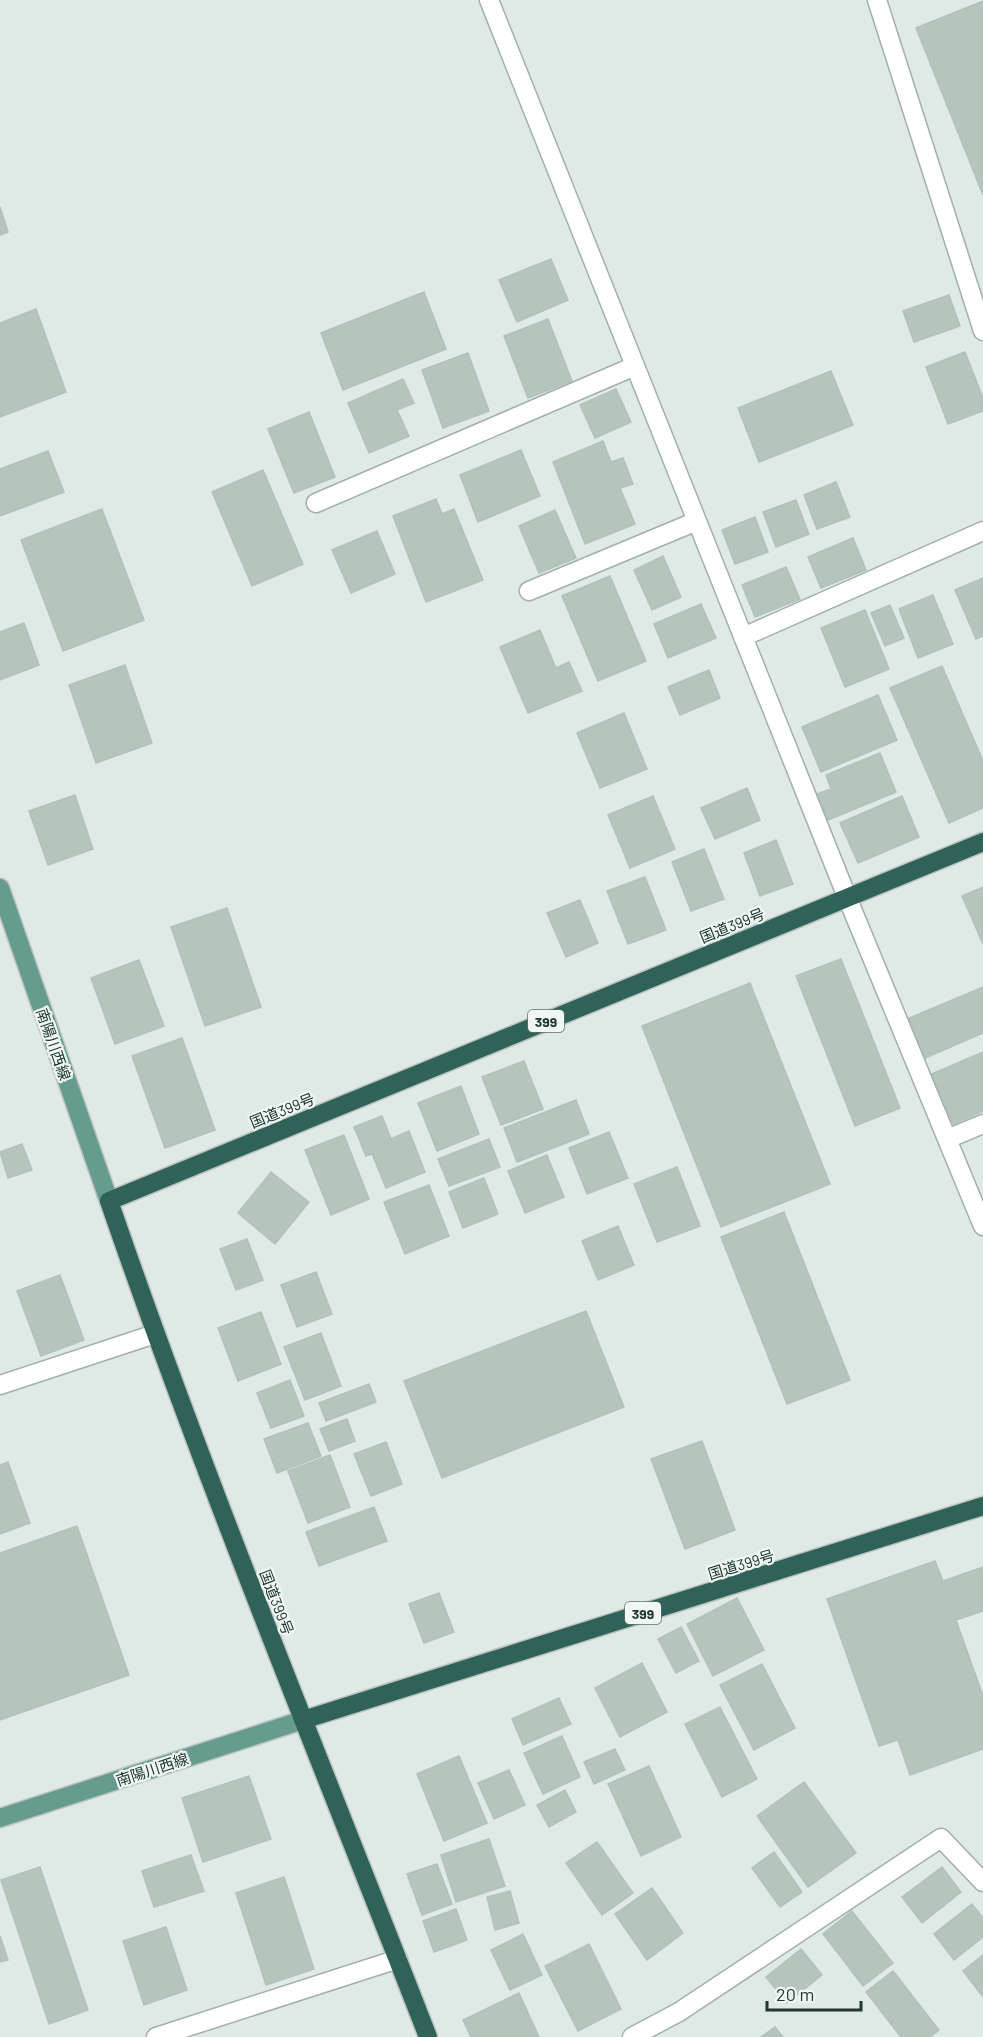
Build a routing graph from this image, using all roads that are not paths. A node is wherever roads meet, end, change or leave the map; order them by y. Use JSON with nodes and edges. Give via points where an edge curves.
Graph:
{"nodes":[{"id":1,"x":489,"y":0,"type":"edge"},
{"id":2,"x":877,"y":0,"type":"edge"},
{"id":3,"x":983,"y":331,"type":"edge"},
{"id":4,"x":635,"y":366,"type":"junction"},
{"id":5,"x":316,"y":503,"type":"dead end"},
{"id":6,"x":697,"y":521,"type":"junction"},
{"id":7,"x":983,"y":531,"type":"edge"},
{"id":8,"x":529,"y":591,"type":"dead end"},
{"id":9,"x":743,"y":638,"type":"junction"},
{"id":10,"x":983,"y":842,"type":"edge"},
{"id":11,"x":1,"y":895,"type":"edge"},
{"id":12,"x":847,"y":897,"type":"junction"},
{"id":13,"x":983,"y":1124,"type":"edge"},
{"id":14,"x":947,"y":1139,"type":"junction"},
{"id":15,"x":109,"y":1201,"type":"junction"},
{"id":16,"x":983,"y":1226,"type":"edge"},
{"id":17,"x":155,"y":1334,"type":"junction"},
{"id":18,"x":0,"y":1385,"type":"edge"},
{"id":19,"x":983,"y":1506,"type":"edge"},
{"id":20,"x":303,"y":1720,"type":"junction"},
{"id":21,"x":0,"y":1818,"type":"edge"},
{"id":22,"x":983,"y":1882,"type":"edge"},
{"id":23,"x":398,"y":1959,"type":"junction"},
{"id":24,"x":156,"y":2037,"type":"edge"},
{"id":25,"x":428,"y":2037,"type":"edge"},
{"id":26,"x":632,"y":2037,"type":"edge"}],
"edges":[{"from":1,"to":4,"type":"street"},
{"from":2,"to":3,"type":"street"},
{"from":4,"to":5,"type":"street"},
{"from":4,"to":6,"type":"street"},
{"from":6,"to":8,"type":"street"},
{"from":6,"to":9,"type":"street"},
{"from":7,"to":9,"type":"street"},
{"from":9,"to":12,"type":"street"},
{"from":10,"to":12,"type":"highway","name":"国道399号","number":"399"},
{"from":11,"to":15,"type":"main road","name":"南陽川西線"},
{"from":12,"to":14,"type":"street"},
{"from":12,"to":15,"type":"highway","name":"国道399号","number":"399"},
{"from":13,"to":14,"type":"street"},
{"from":14,"to":16,"type":"street"},
{"from":15,"to":17,"type":"highway","name":"国道399号"},
{"from":17,"to":18,"type":"street"},
{"from":17,"to":20,"type":"highway","name":"国道399号"},
{"from":19,"to":20,"type":"highway","name":"国道399号","number":"399"},
{"from":20,"to":21,"type":"main road","name":"南陽川西線"},
{"from":20,"to":23,"type":"highway","name":"国道399号"},
{"from":22,"to":26,"type":"street","via":[[941,1839],[679,2012]]},
{"from":23,"to":24,"type":"street"},
{"from":23,"to":25,"type":"highway","name":"国道399号"}]}
